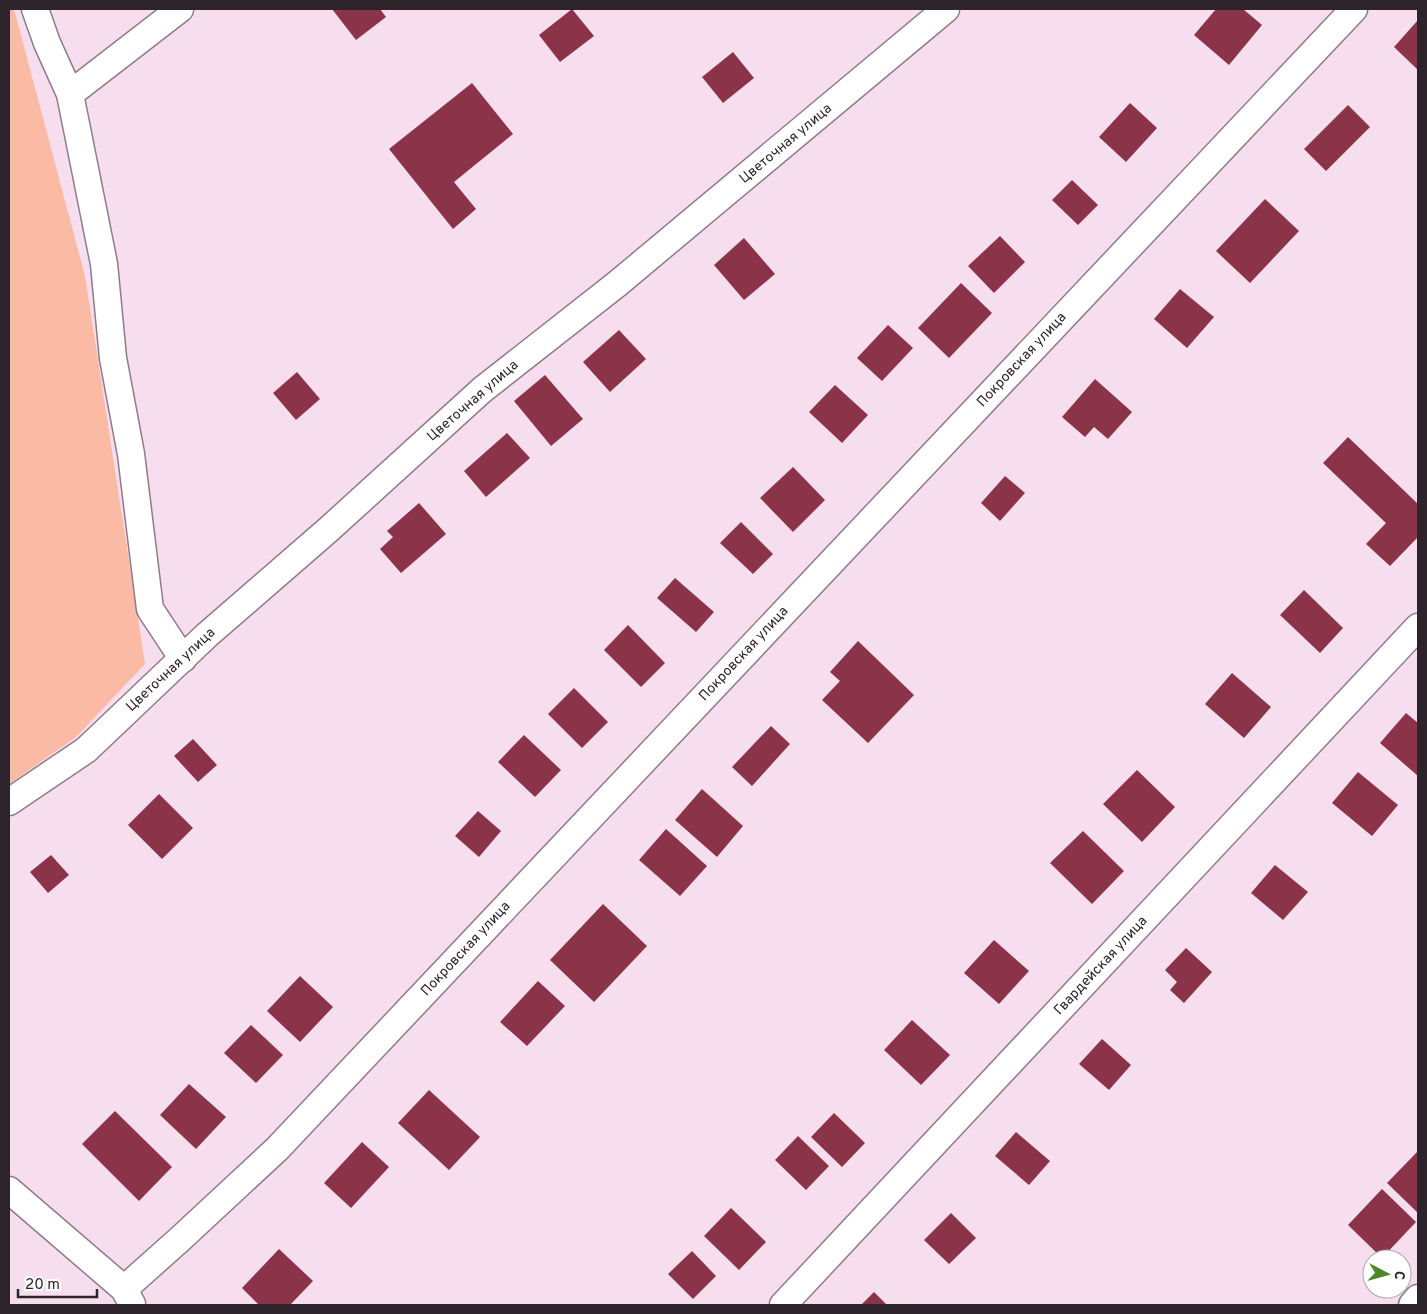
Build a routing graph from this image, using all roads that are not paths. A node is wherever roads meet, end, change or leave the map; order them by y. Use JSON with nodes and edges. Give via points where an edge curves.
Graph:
{"nodes":[{"id":1,"x":35,"y":9,"type":"edge"},
{"id":2,"x":180,"y":9,"type":"edge"},
{"id":3,"x":946,"y":9,"type":"edge"},
{"id":4,"x":1354,"y":9,"type":"edge"},
{"id":5,"x":70,"y":94,"type":"junction"},
{"id":6,"x":1418,"y":628,"type":"edge"},
{"id":7,"x":183,"y":659,"type":"junction"},
{"id":8,"x":9,"y":802,"type":"edge"},
{"id":9,"x":9,"y":1190,"type":"edge"},
{"id":10,"x":128,"y":1297,"type":"edge"},
{"id":11,"x":1418,"y":1298,"type":"edge"},
{"id":12,"x":783,"y":1305,"type":"edge"},
{"id":13,"x":1412,"y":1305,"type":"edge"}],
"edges":[{"from":1,"to":5,"type":"street"},
{"from":2,"to":5,"type":"street"},
{"from":3,"to":7,"type":"street","name":"Цветочная улица","via":[[617,284],[482,390]]},
{"from":4,"to":10,"type":"street","name":"Покровская улица","via":[[277,1149],[179,1240]]},
{"from":5,"to":7,"type":"street","via":[[104,264],[113,358],[131,454],[150,609]]},
{"from":6,"to":12,"type":"street","name":"Гвардейская улица"},
{"from":7,"to":8,"type":"street","name":"Цветочная улица","via":[[86,750]]},
{"from":9,"to":10,"type":"street"},
{"from":11,"to":13,"type":"street"}]}
